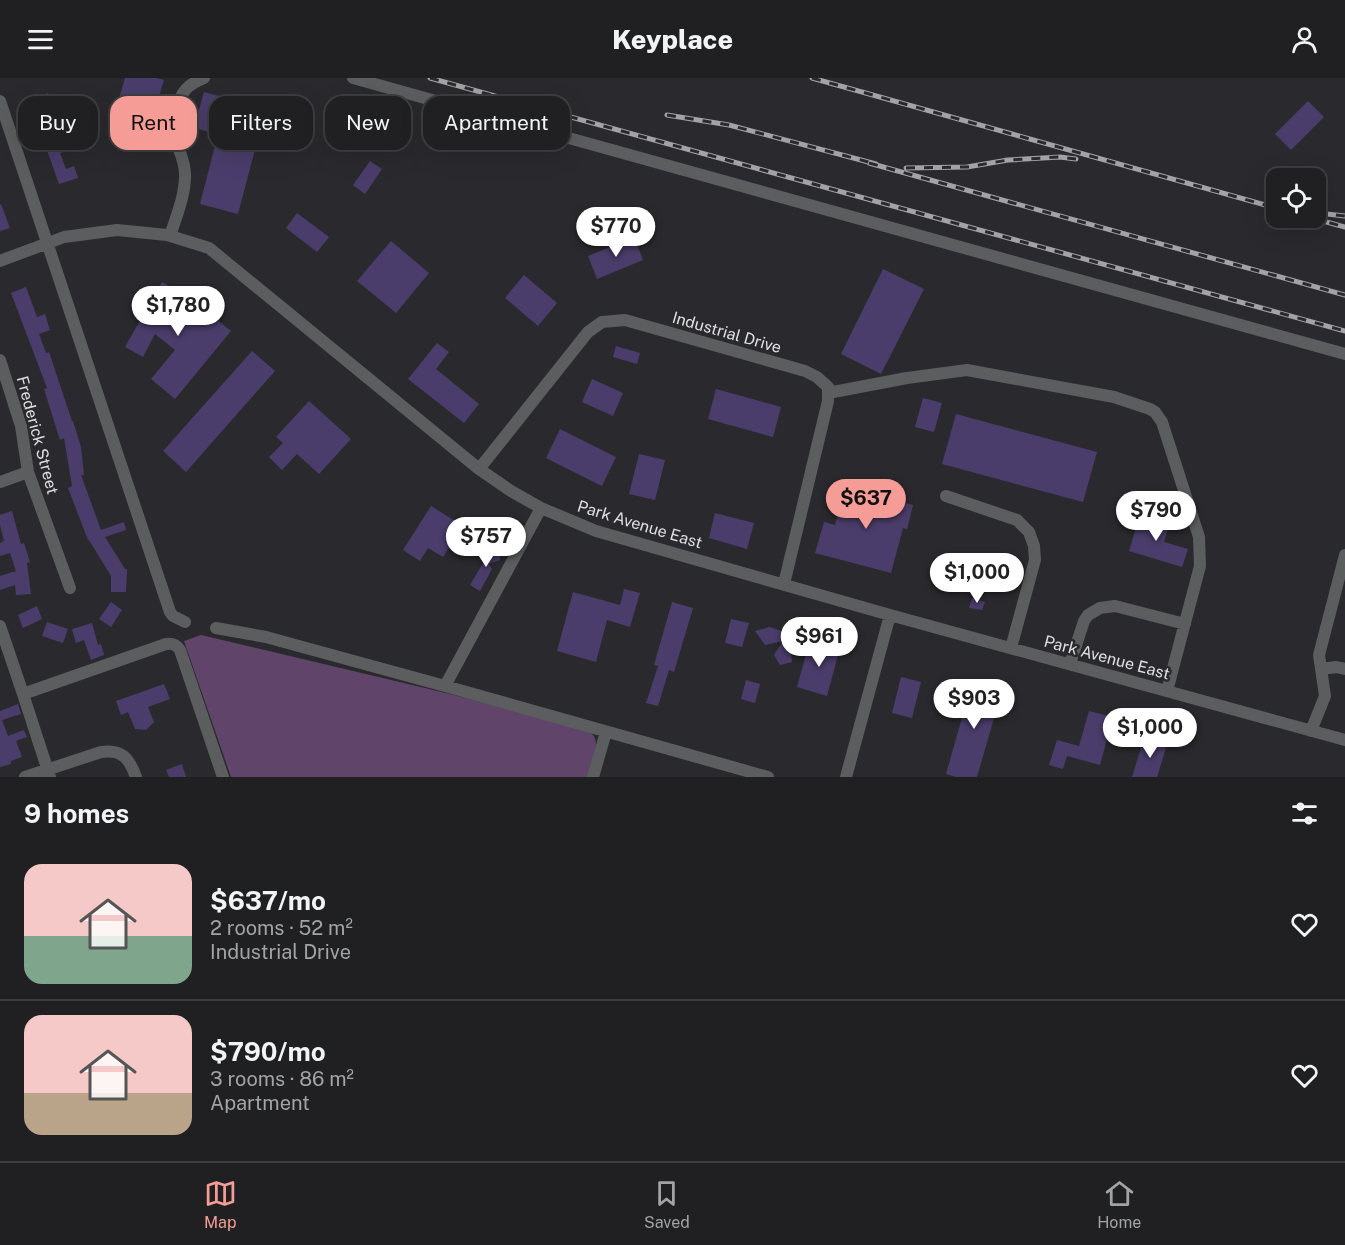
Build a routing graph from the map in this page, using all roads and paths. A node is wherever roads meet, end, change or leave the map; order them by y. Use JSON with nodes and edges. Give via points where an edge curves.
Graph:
{"nodes":[{"id":1,"x":204,"y":78,"type":"edge"},
{"id":2,"x":353,"y":78,"type":"edge"},
{"id":3,"x":0,"y":101,"type":"edge"},
{"id":4,"x":170,"y":236,"type":"junction"},
{"id":5,"x":48,"y":243,"type":"junction"},
{"id":6,"x":0,"y":261,"type":"edge"},
{"id":7,"x":1345,"y":354,"type":"edge"},
{"id":8,"x":0,"y":360,"type":"edge"},
{"id":9,"x":828,"y":393,"type":"junction"},
{"id":10,"x":479,"y":469,"type":"junction"},
{"id":11,"x":28,"y":472,"type":"junction"},
{"id":12,"x":0,"y":482,"type":"edge"},
{"id":13,"x":946,"y":496,"type":"dead end"},
{"id":14,"x":541,"y":508,"type":"junction"},
{"id":15,"x":1345,"y":555,"type":"edge"},
{"id":16,"x":784,"y":584,"type":"junction"},
{"id":17,"x":70,"y":588,"type":"dead end"},
{"id":18,"x":890,"y":615,"type":"junction"},
{"id":19,"x":185,"y":622,"type":"dead end"},
{"id":20,"x":1185,"y":624,"type":"junction"},
{"id":21,"x":0,"y":626,"type":"edge"},
{"id":22,"x":216,"y":628,"type":"dead end"},
{"id":23,"x":1011,"y":648,"type":"junction"},
{"id":24,"x":1070,"y":664,"type":"junction"},
{"id":25,"x":1321,"y":669,"type":"junction"},
{"id":26,"x":1345,"y":669,"type":"edge"},
{"id":27,"x":445,"y":686,"type":"junction"},
{"id":28,"x":1167,"y":691,"type":"junction"},
{"id":29,"x":23,"y":694,"type":"junction"},
{"id":30,"x":1311,"y":731,"type":"junction"},
{"id":31,"x":606,"y":732,"type":"junction"},
{"id":32,"x":1345,"y":740,"type":"edge"},
{"id":33,"x":49,"y":773,"type":"edge"},
{"id":34,"x":25,"y":777,"type":"edge"},
{"id":35,"x":136,"y":777,"type":"edge"},
{"id":36,"x":223,"y":777,"type":"edge"},
{"id":37,"x":593,"y":777,"type":"edge"},
{"id":38,"x":768,"y":777,"type":"edge"},
{"id":39,"x":846,"y":777,"type":"edge"}],
"edges":[{"from":1,"to":4,"type":"street","via":[[182,93],[176,111],[173,125],[185,176]]},
{"from":2,"to":7,"type":"street"},
{"from":3,"to":5,"type":"street"},
{"from":4,"to":5,"type":"street","name":"Park Avenue East","via":[[117,230]]},
{"from":4,"to":10,"type":"street","name":"Park Avenue East","via":[[209,248]]},
{"from":5,"to":6,"type":"street","name":"Park Avenue East"},
{"from":5,"to":19,"type":"street","via":[[171,612]]},
{"from":8,"to":11,"type":"street","name":"Frederick Street","via":[[21,426]]},
{"from":9,"to":10,"type":"street","name":"Industrial Drive","via":[[828,387],[805,371],[626,320],[602,322],[588,332]]},
{"from":9,"to":16,"type":"street"},
{"from":9,"to":20,"type":"street","via":[[967,370],[1114,397],[1155,412],[1162,422],[1199,537],[1200,566]]},
{"from":10,"to":14,"type":"street","name":"Park Avenue East"},
{"from":11,"to":12,"type":"street"},
{"from":11,"to":17,"type":"street","name":"Frederick Street"},
{"from":13,"to":23,"type":"street","via":[[1017,520],[1029,532],[1035,560]]},
{"from":14,"to":16,"type":"street","name":"Park Avenue East","via":[[596,531]]},
{"from":14,"to":27,"type":"street"},
{"from":15,"to":25,"type":"street","via":[[1319,655]]},
{"from":16,"to":18,"type":"street","name":"Park Avenue East"},
{"from":18,"to":23,"type":"street","name":"Park Avenue East"},
{"from":18,"to":39,"type":"street"},
{"from":20,"to":24,"type":"street","via":[[1115,606],[1100,608],[1084,621]]},
{"from":20,"to":28,"type":"street"},
{"from":21,"to":29,"type":"street"},
{"from":22,"to":27,"type":"street","via":[[266,637]]},
{"from":23,"to":24,"type":"street","name":"Park Avenue East"},
{"from":24,"to":28,"type":"street","name":"Park Avenue East"},
{"from":25,"to":26,"type":"street"},
{"from":25,"to":30,"type":"street","via":[[1325,696]]},
{"from":27,"to":31,"type":"street"},
{"from":28,"to":30,"type":"street","name":"Park Avenue East"},
{"from":29,"to":33,"type":"street"},
{"from":29,"to":36,"type":"street","via":[[174,644],[180,650]]},
{"from":30,"to":32,"type":"street","name":"Park Avenue East"},
{"from":31,"to":37,"type":"street"},
{"from":31,"to":38,"type":"street"},
{"from":33,"to":34,"type":"street"},
{"from":33,"to":35,"type":"street","via":[[113,750],[124,756]]}]}
